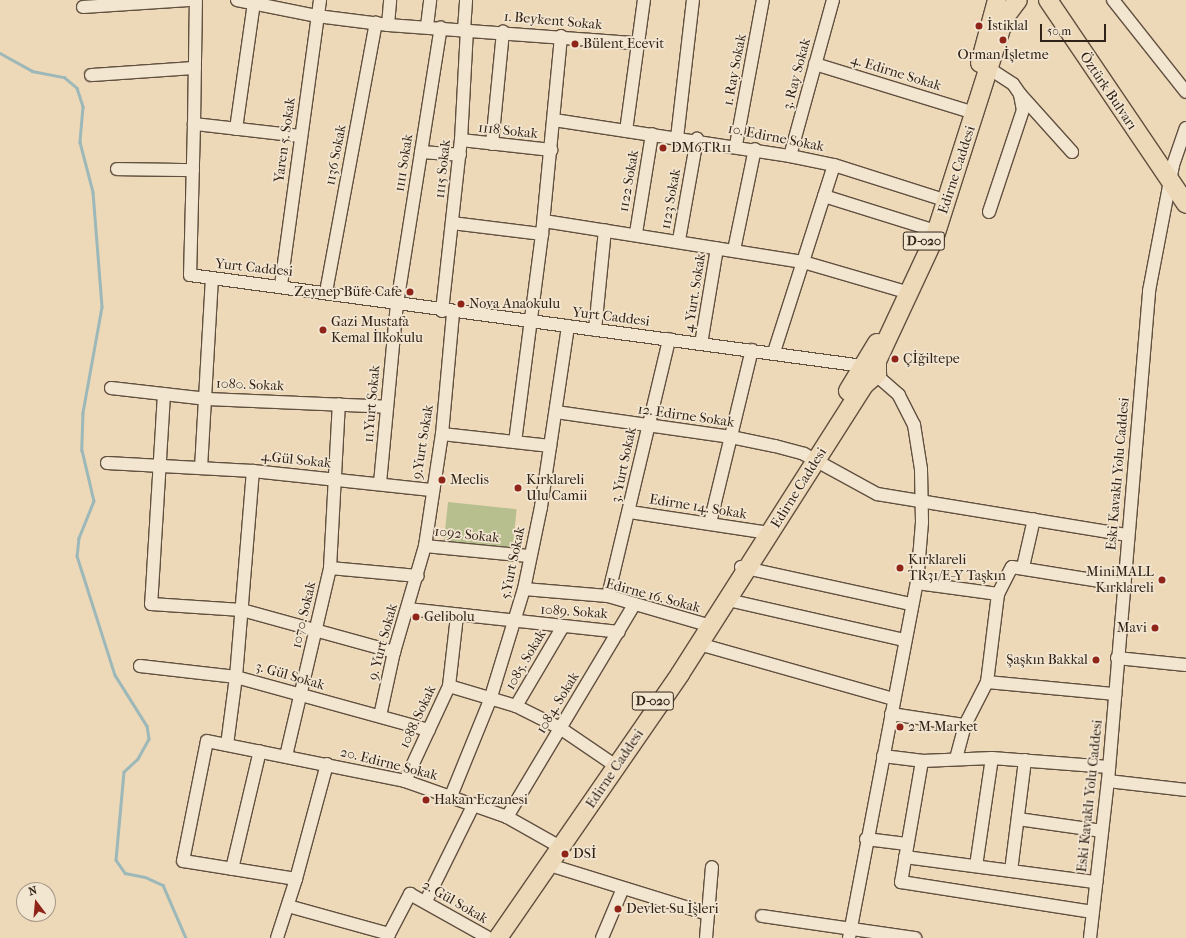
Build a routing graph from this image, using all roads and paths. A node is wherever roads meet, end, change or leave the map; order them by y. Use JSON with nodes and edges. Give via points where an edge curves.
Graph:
{"nodes":[{"id":1,"x":189,"y":0,"type":"edge"},
{"id":2,"x":196,"y":0,"type":"edge"},
{"id":3,"x":237,"y":0,"type":"edge"},
{"id":4,"x":320,"y":0,"type":"edge"},
{"id":5,"x":390,"y":0,"type":"edge"},
{"id":6,"x":430,"y":0,"type":"edge"},
{"id":7,"x":466,"y":0,"type":"edge"},
{"id":8,"x":644,"y":0,"type":"edge"},
{"id":9,"x":693,"y":0,"type":"edge"},
{"id":10,"x":763,"y":0,"type":"edge"},
{"id":11,"x":833,"y":0,"type":"edge"},
{"id":12,"x":1018,"y":0,"type":"edge"},
{"id":13,"x":1048,"y":0,"type":"edge"},
{"id":14,"x":1057,"y":0,"type":"edge"},
{"id":15,"x":1113,"y":0,"type":"edge"},
{"id":16,"x":993,"y":2,"type":"edge"},
{"id":17,"x":254,"y":4,"type":"junction"},
{"id":18,"x":279,"y":4,"type":"edge"},
{"id":19,"x":83,"y":7,"type":"dead end"},
{"id":20,"x":317,"y":16,"type":"junction"},
{"id":21,"x":382,"y":24,"type":"junction"},
{"id":22,"x":427,"y":26,"type":"junction"},
{"id":23,"x":441,"y":27,"type":"junction"},
{"id":24,"x":466,"y":30,"type":"junction"},
{"id":25,"x":503,"y":32,"type":"junction"},
{"id":26,"x":561,"y":36,"type":"junction"},
{"id":27,"x":636,"y":43,"type":"junction"},
{"id":28,"x":815,"y":64,"type":"junction"},
{"id":29,"x":195,"y":68,"type":"junction"},
{"id":30,"x":990,"y":70,"type":"junction"},
{"id":31,"x":91,"y":74,"type":"dead end"},
{"id":32,"x":1186,"y":92,"type":"edge"},
{"id":33,"x":1020,"y":94,"type":"junction"},
{"id":34,"x":968,"y":111,"type":"junction"},
{"id":35,"x":554,"y":120,"type":"junction"},
{"id":36,"x":194,"y":124,"type":"junction"},
{"id":37,"x":1186,"y":128,"type":"edge"},
{"id":38,"x":236,"y":129,"type":"junction"},
{"id":39,"x":626,"y":131,"type":"junction"},
{"id":40,"x":652,"y":134,"type":"junction"},
{"id":41,"x":300,"y":136,"type":"junction"},
{"id":42,"x":676,"y":138,"type":"junction"},
{"id":43,"x":697,"y":139,"type":"junction"},
{"id":44,"x":461,"y":140,"type":"junction"},
{"id":45,"x":492,"y":144,"type":"junction"},
{"id":46,"x":736,"y":145,"type":"junction"},
{"id":47,"x":755,"y":149,"type":"junction"},
{"id":48,"x":551,"y":150,"type":"junction"},
{"id":49,"x":421,"y":152,"type":"junction"},
{"id":50,"x":1072,"y":152,"type":"dead end"},
{"id":51,"x":460,"y":155,"type":"junction"},
{"id":52,"x":790,"y":156,"type":"junction"},
{"id":53,"x":834,"y":165,"type":"junction"},
{"id":54,"x":117,"y":169,"type":"dead end"},
{"id":55,"x":193,"y":170,"type":"junction"},
{"id":56,"x":1176,"y":176,"type":"edge"},
{"id":57,"x":824,"y":196,"type":"junction"},
{"id":58,"x":941,"y":199,"type":"junction"},
{"id":59,"x":1186,"y":204,"type":"edge"},
{"id":60,"x":989,"y":212,"type":"dead end"},
{"id":61,"x":544,"y":220,"type":"junction"},
{"id":62,"x":452,"y":223,"type":"junction"},
{"id":63,"x":929,"y":229,"type":"junction"},
{"id":64,"x":605,"y":230,"type":"junction"},
{"id":65,"x":636,"y":232,"type":"junction"},
{"id":66,"x":542,"y":234,"type":"junction"},
{"id":67,"x":679,"y":240,"type":"junction"},
{"id":68,"x":717,"y":248,"type":"junction"},
{"id":69,"x":734,"y":250,"type":"junction"},
{"id":70,"x":802,"y":262,"type":"junction"},
{"id":71,"x":212,"y":280,"type":"junction"},
{"id":72,"x":281,"y":285,"type":"junction"},
{"id":73,"x":903,"y":291,"type":"junction"},
{"id":74,"x":326,"y":292,"type":"junction"},
{"id":75,"x":397,"y":304,"type":"junction"},
{"id":76,"x":448,"y":312,"type":"junction"},
{"id":77,"x":530,"y":321,"type":"junction"},
{"id":78,"x":568,"y":326,"type":"junction"},
{"id":79,"x":595,"y":330,"type":"junction"},
{"id":80,"x":669,"y":339,"type":"junction"},
{"id":81,"x":702,"y":344,"type":"junction"},
{"id":82,"x":752,"y":350,"type":"junction"},
{"id":83,"x":774,"y":352,"type":"junction"},
{"id":84,"x":869,"y":370,"type":"junction"},
{"id":85,"x":111,"y":388,"type":"dead end"},
{"id":86,"x":164,"y":394,"type":"junction"},
{"id":87,"x":207,"y":398,"type":"junction"},
{"id":88,"x":339,"y":404,"type":"junction"},
{"id":89,"x":387,"y":407,"type":"junction"},
{"id":90,"x":556,"y":412,"type":"junction"},
{"id":91,"x":648,"y":427,"type":"junction"},
{"id":92,"x":442,"y":434,"type":"junction"},
{"id":93,"x":731,"y":437,"type":"junction"},
{"id":94,"x":514,"y":442,"type":"junction"},
{"id":95,"x":550,"y":446,"type":"junction"},
{"id":96,"x":813,"y":459,"type":"junction"},
{"id":97,"x":107,"y":463,"type":"dead end"},
{"id":98,"x":157,"y":466,"type":"junction"},
{"id":99,"x":201,"y":468,"type":"junction"},
{"id":100,"x":253,"y":471,"type":"junction"},
{"id":101,"x":334,"y":479,"type":"junction"},
{"id":102,"x":380,"y":483,"type":"junction"},
{"id":103,"x":431,"y":490,"type":"junction"},
{"id":104,"x":922,"y":503,"type":"junction"},
{"id":105,"x":630,"y":512,"type":"junction"},
{"id":106,"x":1034,"y":519,"type":"junction"},
{"id":107,"x":710,"y":523,"type":"junction"},
{"id":108,"x":762,"y":532,"type":"junction"},
{"id":109,"x":1128,"y":535,"type":"junction"},
{"id":110,"x":425,"y":546,"type":"junction"},
{"id":111,"x":529,"y":556,"type":"junction"},
{"id":112,"x":1023,"y":567,"type":"junction"},
{"id":113,"x":330,"y":568,"type":"junction"},
{"id":114,"x":744,"y":568,"type":"junction"},
{"id":115,"x":418,"y":576,"type":"junction"},
{"id":116,"x":916,"y":583,"type":"junction"},
{"id":117,"x":1124,"y":585,"type":"junction"},
{"id":118,"x":524,"y":589,"type":"junction"},
{"id":119,"x":998,"y":594,"type":"junction"},
{"id":120,"x":608,"y":596,"type":"junction"},
{"id":121,"x":728,"y":600,"type":"junction"},
{"id":122,"x":911,"y":604,"type":"junction"},
{"id":123,"x":634,"y":605,"type":"junction"},
{"id":124,"x":408,"y":609,"type":"junction"},
{"id":125,"x":242,"y":610,"type":"junction"},
{"id":126,"x":457,"y":616,"type":"junction"},
{"id":127,"x":515,"y":622,"type":"junction"},
{"id":128,"x":704,"y":624,"type":"junction"},
{"id":129,"x":562,"y":628,"type":"junction"},
{"id":130,"x":318,"y":630,"type":"junction"},
{"id":131,"x":619,"y":632,"type":"junction"},
{"id":132,"x":904,"y":640,"type":"junction"},
{"id":133,"x":699,"y":644,"type":"junction"},
{"id":134,"x":394,"y":652,"type":"junction"},
{"id":135,"x":1117,"y":658,"type":"junction"},
{"id":136,"x":1186,"y":665,"type":"edge"},
{"id":137,"x":140,"y":666,"type":"dead end"},
{"id":138,"x":236,"y":677,"type":"junction"},
{"id":139,"x":987,"y":682,"type":"junction"},
{"id":140,"x":449,"y":686,"type":"junction"},
{"id":141,"x":1115,"y":694,"type":"junction"},
{"id":142,"x":300,"y":695,"type":"junction"},
{"id":143,"x":894,"y":699,"type":"junction"},
{"id":144,"x":490,"y":700,"type":"junction"},
{"id":145,"x":516,"y":706,"type":"junction"},
{"id":146,"x":891,"y":714,"type":"junction"},
{"id":147,"x":380,"y":716,"type":"junction"},
{"id":148,"x":965,"y":725,"type":"junction"},
{"id":149,"x":560,"y":728,"type":"junction"},
{"id":150,"x":428,"y":730,"type":"junction"},
{"id":151,"x":227,"y":745,"type":"junction"},
{"id":152,"x":260,"y":751,"type":"junction"},
{"id":153,"x":286,"y":756,"type":"junction"},
{"id":154,"x":883,"y":756,"type":"junction"},
{"id":155,"x":992,"y":758,"type":"junction"},
{"id":156,"x":956,"y":759,"type":"junction"},
{"id":157,"x":1025,"y":760,"type":"junction"},
{"id":158,"x":922,"y":761,"type":"junction"},
{"id":159,"x":610,"y":762,"type":"junction"},
{"id":160,"x":326,"y":764,"type":"junction"},
{"id":161,"x":1109,"y":767,"type":"junction"},
{"id":162,"x":405,"y":781,"type":"junction"},
{"id":163,"x":1108,"y":781,"type":"junction"},
{"id":164,"x":1186,"y":790,"type":"edge"},
{"id":165,"x":451,"y":796,"type":"junction"},
{"id":166,"x":474,"y":804,"type":"junction"},
{"id":167,"x":507,"y":817,"type":"junction"},
{"id":168,"x":1018,"y":819,"type":"junction"},
{"id":169,"x":1102,"y":831,"type":"junction"},
{"id":170,"x":866,"y":839,"type":"junction"},
{"id":171,"x":555,"y":844,"type":"junction"},
{"id":172,"x":907,"y":844,"type":"junction"},
{"id":173,"x":905,"y":857,"type":"junction"},
{"id":174,"x":976,"y":866,"type":"junction"},
{"id":175,"x":556,"y":867,"type":"dead end"},
{"id":176,"x":712,"y":867,"type":"dead end"},
{"id":177,"x":232,"y":869,"type":"junction"},
{"id":178,"x":1011,"y":871,"type":"junction"},
{"id":179,"x":296,"y":879,"type":"junction"},
{"id":180,"x":1096,"y":882,"type":"junction"},
{"id":181,"x":623,"y":888,"type":"junction"},
{"id":182,"x":426,"y":901,"type":"junction"},
{"id":183,"x":288,"y":906,"type":"junction"},
{"id":184,"x":1093,"y":912,"type":"junction"},
{"id":185,"x":708,"y":914,"type":"junction"},
{"id":186,"x":762,"y":916,"type":"dead end"},
{"id":187,"x":849,"y":933,"type":"edge"},
{"id":188,"x":388,"y":936,"type":"edge"},
{"id":189,"x":903,"y":937,"type":"edge"},
{"id":190,"x":278,"y":938,"type":"edge"},
{"id":191,"x":491,"y":938,"type":"edge"},
{"id":192,"x":602,"y":938,"type":"edge"},
{"id":193,"x":706,"y":938,"type":"edge"},
{"id":194,"x":915,"y":938,"type":"edge"},
{"id":195,"x":1090,"y":938,"type":"edge"}],
"edges":[{"from":1,"to":19,"type":"street"},
{"from":2,"to":29,"type":"street"},
{"from":3,"to":17,"type":"street","name":"1. Beykent Sokak"},
{"from":4,"to":20,"type":"street","name":"Yaren 5. Sokak"},
{"from":5,"to":21,"type":"street","name":"1136 Sokak"},
{"from":6,"to":22,"type":"street"},
{"from":7,"to":24,"type":"street","name":"1115 Sokak"},
{"from":8,"to":27,"type":"street"},
{"from":9,"to":42,"type":"street"},
{"from":10,"to":46,"type":"street","name":"1. Ray Sokak"},
{"from":11,"to":28,"type":"street","name":"3. Ray Sokak"},
{"from":12,"to":30,"type":"highway","name":"Edirne Caddesi","number":"D-020","via":[[1005,17]]},
{"from":13,"to":56,"type":"highway","name":"Öztürk Bulvarı"},
{"from":14,"to":56,"type":"highway","name":"Öztürk Bulvarı"},
{"from":15,"to":32,"type":"street"},
{"from":16,"to":34,"type":"highway","name":"Edirne Caddesi","number":"D-020"},
{"from":17,"to":18,"type":"street","name":"1. Beykent Sokak"},
{"from":17,"to":38,"type":"street"},
{"from":18,"to":20,"type":"street","name":"1. Beykent Sokak"},
{"from":20,"to":21,"type":"street","name":"1. Beykent Sokak"},
{"from":20,"to":41,"type":"street","name":"Yaren 5. Sokak"},
{"from":21,"to":22,"type":"street","name":"1. Beykent Sokak"},
{"from":21,"to":74,"type":"street","name":"1136 Sokak"},
{"from":22,"to":23,"type":"street","name":"1. Beykent Sokak"},
{"from":23,"to":24,"type":"street","name":"1. Beykent Sokak"},
{"from":23,"to":49,"type":"street","name":"1111 Sokak"},
{"from":24,"to":25,"type":"street","name":"1. Beykent Sokak"},
{"from":24,"to":44,"type":"street","name":"1115 Sokak"},
{"from":25,"to":26,"type":"street","name":"1. Beykent Sokak"},
{"from":25,"to":45,"type":"street"},
{"from":26,"to":27,"type":"street","name":"1. Beykent Sokak"},
{"from":26,"to":35,"type":"street"},
{"from":27,"to":39,"type":"street"},
{"from":28,"to":34,"type":"street","name":"4. Edirne Sokak"},
{"from":28,"to":52,"type":"street","name":"3. Ray Sokak"},
{"from":29,"to":31,"type":"street"},
{"from":29,"to":36,"type":"street"},
{"from":30,"to":33,"type":"street","via":[[1013,84]]},
{"from":30,"to":84,"type":"highway","name":"Edirne Caddesi","number":"D-020","via":[[934,239]]},
{"from":33,"to":50,"type":"street"},
{"from":33,"to":60,"type":"street","via":[[1023,110]]},
{"from":34,"to":58,"type":"highway","name":"Edirne Caddesi","number":"D-020"},
{"from":35,"to":39,"type":"street","name":"10. Edirne Sokak"},
{"from":35,"to":48,"type":"street"},
{"from":36,"to":38,"type":"street"},
{"from":36,"to":55,"type":"street"},
{"from":37,"to":56,"type":"street","name":"Eski Kavaklı Yolu Caddesi"},
{"from":38,"to":41,"type":"street"},
{"from":39,"to":40,"type":"street","name":"10. Edirne Sokak"},
{"from":40,"to":42,"type":"street","name":"10. Edirne Sokak"},
{"from":40,"to":65,"type":"street","name":"1122 Sokak"},
{"from":41,"to":72,"type":"street","name":"Yaren 5. Sokak"},
{"from":42,"to":43,"type":"street","name":"10. Edirne Sokak"},
{"from":43,"to":46,"type":"street","name":"10. Edirne Sokak"},
{"from":43,"to":67,"type":"street","name":"1123 Sokak"},
{"from":44,"to":45,"type":"street","name":"1118 Sokak"},
{"from":44,"to":51,"type":"street","name":"1115 Sokak"},
{"from":45,"to":48,"type":"street","name":"1118 Sokak"},
{"from":46,"to":47,"type":"street","name":"10. Edirne Sokak"},
{"from":47,"to":52,"type":"street","name":"10. Edirne Sokak"},
{"from":47,"to":69,"type":"street"},
{"from":48,"to":61,"type":"street"},
{"from":49,"to":51,"type":"street"},
{"from":49,"to":75,"type":"street","name":"1111 Sokak"},
{"from":51,"to":62,"type":"street","name":"1115 Sokak"},
{"from":52,"to":53,"type":"street","name":"10. Edirne Sokak"},
{"from":53,"to":57,"type":"street"},
{"from":53,"to":58,"type":"street","name":"10. Edirne Sokak"},
{"from":54,"to":55,"type":"street"},
{"from":55,"to":71,"type":"street","name":"Yurt Caddesi","via":[[190,275]]},
{"from":56,"to":59,"type":"highway","name":"Öztürk Bulvarı"},
{"from":56,"to":109,"type":"street","name":"Eski Kavaklı Yolu Caddesi","via":[[1149,290]]},
{"from":57,"to":63,"type":"street"},
{"from":57,"to":70,"type":"street"},
{"from":58,"to":63,"type":"highway","name":"Edirne Caddesi","number":"D-020"},
{"from":61,"to":64,"type":"street"},
{"from":61,"to":66,"type":"street"},
{"from":62,"to":66,"type":"street"},
{"from":62,"to":76,"type":"street","name":"1115 Sokak"},
{"from":63,"to":73,"type":"highway","name":"Edirne Caddesi","number":"D-020"},
{"from":64,"to":65,"type":"street"},
{"from":64,"to":79,"type":"street"},
{"from":65,"to":67,"type":"street"},
{"from":66,"to":77,"type":"street"},
{"from":67,"to":68,"type":"street"},
{"from":68,"to":69,"type":"street"},
{"from":68,"to":81,"type":"street","name":"4 Yurt. Sokak"},
{"from":69,"to":70,"type":"street"},
{"from":70,"to":73,"type":"street"},
{"from":70,"to":83,"type":"street"},
{"from":71,"to":72,"type":"street","name":"Yurt Caddesi"},
{"from":71,"to":87,"type":"street"},
{"from":72,"to":74,"type":"street","name":"Yurt Caddesi"},
{"from":73,"to":84,"type":"highway","name":"Edirne Caddesi","number":"D-020"},
{"from":74,"to":75,"type":"street","name":"Yurt Caddesi"},
{"from":75,"to":76,"type":"street","name":"Yurt Caddesi"},
{"from":75,"to":89,"type":"street","name":"11.Yurt Sokak"},
{"from":76,"to":77,"type":"street","name":"Yurt Caddesi"},
{"from":76,"to":92,"type":"street","name":"9.Yurt Sokak"},
{"from":77,"to":78,"type":"street","name":"Yurt Caddesi"},
{"from":77,"to":94,"type":"street"},
{"from":78,"to":79,"type":"street","name":"Yurt Caddesi"},
{"from":78,"to":90,"type":"street","name":"5.Yurt Sokak"},
{"from":79,"to":80,"type":"street","name":"Yurt Caddesi"},
{"from":80,"to":81,"type":"street","name":"Yurt Caddesi"},
{"from":80,"to":91,"type":"street","name":"3. Yurt Sokak"},
{"from":81,"to":82,"type":"street","name":"Yurt Caddesi"},
{"from":82,"to":83,"type":"street","name":"Yurt Caddesi"},
{"from":82,"to":93,"type":"street"},
{"from":83,"to":84,"type":"street","name":"Yurt Caddesi"},
{"from":84,"to":96,"type":"highway","name":"Edirne Caddesi"},
{"from":84,"to":104,"type":"street","via":[[899,396],[914,425],[920,448]]},
{"from":85,"to":86,"type":"street","name":"1080. Sokak"},
{"from":86,"to":87,"type":"street","name":"1080. Sokak"},
{"from":86,"to":98,"type":"street"},
{"from":87,"to":88,"type":"street","name":"1080. Sokak"},
{"from":87,"to":99,"type":"street"},
{"from":88,"to":89,"type":"street","name":"1080. Sokak"},
{"from":88,"to":101,"type":"street","name":"1070. Sokak"},
{"from":89,"to":102,"type":"street","name":"11.Yurt Sokak"},
{"from":90,"to":91,"type":"street","name":"12. Edirne Sokak"},
{"from":90,"to":95,"type":"street","name":"5.Yurt Sokak"},
{"from":91,"to":93,"type":"street","name":"12. Edirne Sokak"},
{"from":91,"to":105,"type":"street","name":"3. Yurt Sokak"},
{"from":92,"to":94,"type":"street"},
{"from":92,"to":103,"type":"street","name":"9.Yurt Sokak"},
{"from":93,"to":96,"type":"street","name":"12. Edirne Sokak"},
{"from":93,"to":107,"type":"street"},
{"from":94,"to":95,"type":"street"},
{"from":95,"to":111,"type":"street","name":"5.Yurt Sokak"},
{"from":96,"to":104,"type":"street","name":"12. Edirne Sokak","via":[[878,494]]},
{"from":96,"to":108,"type":"highway","name":"Edirne Caddesi","number":"D-020"},
{"from":96,"to":114,"type":"highway","name":"Edirne Caddesi"},
{"from":97,"to":98,"type":"street","name":"4.Gül Sokak"},
{"from":98,"to":99,"type":"street","name":"4.Gül Sokak"},
{"from":98,"to":125,"type":"street","via":[[151,604]]},
{"from":99,"to":100,"type":"street","name":"4.Gül Sokak"},
{"from":100,"to":101,"type":"street","name":"4.Gül Sokak"},
{"from":100,"to":125,"type":"street"},
{"from":101,"to":102,"type":"street","name":"4.Gül Sokak"},
{"from":101,"to":113,"type":"street","name":"1070. Sokak"},
{"from":102,"to":103,"type":"street","name":"4.Gül Sokak"},
{"from":103,"to":110,"type":"street","name":"9.Yurt Sokak"},
{"from":104,"to":106,"type":"street","name":"12. Edirne Sokak"},
{"from":104,"to":116,"type":"street"},
{"from":105,"to":107,"type":"street","name":"Edirne 14. Sokak"},
{"from":105,"to":120,"type":"street","name":"3. Yurt Sokak"},
{"from":106,"to":109,"type":"street","name":"12. Edirne Sokak"},
{"from":106,"to":112,"type":"street"},
{"from":107,"to":108,"type":"street","name":"Edirne 14. Sokak"},
{"from":108,"to":114,"type":"highway","name":"Edirne Caddesi","number":"D-020"},
{"from":109,"to":117,"type":"street","name":"Eski Kavaklı Yolu Caddesi"},
{"from":110,"to":111,"type":"street","name":"1092 Sokak"},
{"from":110,"to":115,"type":"street","name":"9.Yurt Sokak"},
{"from":111,"to":118,"type":"street","name":"5.Yurt Sokak"},
{"from":112,"to":117,"type":"street"},
{"from":112,"to":119,"type":"street","via":[[1012,567]]},
{"from":113,"to":115,"type":"street"},
{"from":113,"to":130,"type":"street","name":"1070. Sokak"},
{"from":114,"to":121,"type":"highway","name":"Edirne Caddesi"},
{"from":114,"to":122,"type":"street"},
{"from":114,"to":128,"type":"highway","name":"Edirne Caddesi","number":"D-020"},
{"from":115,"to":124,"type":"street","name":"9. Yurt Sokak"},
{"from":116,"to":119,"type":"street"},
{"from":116,"to":122,"type":"street"},
{"from":117,"to":135,"type":"street","name":"Eski Kavaklı Yolu Caddesi"},
{"from":118,"to":120,"type":"street","name":"Edirne 16. Sokak"},
{"from":118,"to":127,"type":"street","name":"5.Yurt Sokak"},
{"from":119,"to":139,"type":"street"},
{"from":120,"to":123,"type":"street","name":"Edirne 16. Sokak"},
{"from":121,"to":132,"type":"street"},
{"from":121,"to":133,"type":"highway","name":"Edirne Caddesi"},
{"from":122,"to":132,"type":"street"},
{"from":123,"to":128,"type":"street","name":"Edirne 16. Sokak"},
{"from":123,"to":131,"type":"street","name":"1084. Sokak"},
{"from":124,"to":126,"type":"street","name":"1089. Sokak"},
{"from":124,"to":134,"type":"street","name":"9. Yurt Sokak"},
{"from":125,"to":130,"type":"street"},
{"from":125,"to":138,"type":"street"},
{"from":126,"to":127,"type":"street","name":"1089. Sokak"},
{"from":126,"to":140,"type":"street","name":"1088. Sokak"},
{"from":127,"to":129,"type":"street","name":"1089. Sokak"},
{"from":127,"to":144,"type":"street","name":"5.Yurt Sokak"},
{"from":128,"to":159,"type":"highway","name":"Edirne Caddesi","number":"D-020"},
{"from":129,"to":131,"type":"street","name":"1089. Sokak","via":[[602,627]]},
{"from":129,"to":145,"type":"street","name":"1085. Sokak"},
{"from":130,"to":134,"type":"street"},
{"from":130,"to":142,"type":"street","name":"1070. Sokak"},
{"from":131,"to":149,"type":"street","name":"1084. Sokak"},
{"from":132,"to":143,"type":"street"},
{"from":133,"to":143,"type":"street"},
{"from":133,"to":191,"type":"highway","name":"Edirne Caddesi"},
{"from":134,"to":147,"type":"street","name":"9. Yurt Sokak"},
{"from":135,"to":136,"type":"street"},
{"from":135,"to":141,"type":"street","name":"Eski Kavaklı Yolu Caddesi"},
{"from":137,"to":138,"type":"street","name":"3. Gül Sokak"},
{"from":138,"to":142,"type":"street","name":"3. Gül Sokak"},
{"from":138,"to":151,"type":"street"},
{"from":139,"to":141,"type":"street"},
{"from":139,"to":148,"type":"street"},
{"from":140,"to":144,"type":"street"},
{"from":140,"to":150,"type":"street","name":"1088. Sokak"},
{"from":141,"to":161,"type":"street","name":"Eski Kavaklı Yolu Caddesi"},
{"from":142,"to":147,"type":"street","name":"3. Gül Sokak"},
{"from":142,"to":153,"type":"street","name":"1070. Sokak"},
{"from":143,"to":146,"type":"street"},
{"from":144,"to":145,"type":"street"},
{"from":144,"to":165,"type":"street","name":"5.Yurt Sokak"},
{"from":145,"to":149,"type":"street"},
{"from":146,"to":148,"type":"street"},
{"from":146,"to":154,"type":"street"},
{"from":147,"to":150,"type":"street","name":"3. Gül Sokak"},
{"from":148,"to":156,"type":"street"},
{"from":149,"to":159,"type":"street"},
{"from":149,"to":167,"type":"street","name":"1084. Sokak"},
{"from":150,"to":162,"type":"street","name":"1088. Sokak"},
{"from":151,"to":152,"type":"street","name":"20. Edirne Sokak"},
{"from":151,"to":177,"type":"street","name":"20. Edirne Sokak","via":[[207,741],[183,861]]},
{"from":152,"to":153,"type":"street","name":"20. Edirne Sokak"},
{"from":152,"to":177,"type":"street"},
{"from":153,"to":160,"type":"street","name":"20. Edirne Sokak"},
{"from":154,"to":158,"type":"street"},
{"from":154,"to":170,"type":"street"},
{"from":155,"to":156,"type":"street"},
{"from":155,"to":157,"type":"street"},
{"from":155,"to":174,"type":"street"},
{"from":156,"to":158,"type":"street"},
{"from":157,"to":161,"type":"street"},
{"from":157,"to":168,"type":"street"},
{"from":158,"to":172,"type":"street"},
{"from":159,"to":171,"type":"highway","name":"Edirne Caddesi","number":"D-020"},
{"from":160,"to":162,"type":"street","name":"20. Edirne Sokak"},
{"from":160,"to":179,"type":"street"},
{"from":161,"to":163,"type":"street","name":"Eski Kavaklı Yolu Caddesi"},
{"from":162,"to":165,"type":"street","name":"20. Edirne Sokak"},
{"from":163,"to":164,"type":"street"},
{"from":163,"to":169,"type":"street","name":"Eski Kavaklı Yolu Caddesi"},
{"from":165,"to":166,"type":"street","name":"20. Edirne Sokak"},
{"from":166,"to":167,"type":"street","name":"20. Edirne Sokak"},
{"from":166,"to":182,"type":"street"},
{"from":167,"to":171,"type":"street","name":"20. Edirne Sokak"},
{"from":168,"to":169,"type":"street"},
{"from":168,"to":178,"type":"street"},
{"from":169,"to":180,"type":"street","name":"Eski Kavaklı Yolu Caddesi"},
{"from":170,"to":172,"type":"street"},
{"from":170,"to":187,"type":"street"},
{"from":171,"to":191,"type":"highway","name":"Edirne Caddesi","number":"D-020"},
{"from":172,"to":173,"type":"street"},
{"from":173,"to":174,"type":"street"},
{"from":173,"to":184,"type":"street","via":[[901,882]]},
{"from":174,"to":178,"type":"street"},
{"from":175,"to":181,"type":"street"},
{"from":176,"to":185,"type":"street"},
{"from":177,"to":179,"type":"street"},
{"from":178,"to":180,"type":"street"},
{"from":179,"to":183,"type":"street"},
{"from":180,"to":184,"type":"street","name":"Eski Kavaklı Yolu Caddesi"},
{"from":181,"to":185,"type":"street"},
{"from":181,"to":192,"type":"street"},
{"from":182,"to":188,"type":"street","name":"2. Gül Sokak","via":[[410,894]]},
{"from":182,"to":191,"type":"street","name":"2. Gül Sokak"},
{"from":183,"to":188,"type":"street"},
{"from":183,"to":190,"type":"street"},
{"from":184,"to":195,"type":"street","name":"Eski Kavaklı Yolu Caddesi"},
{"from":185,"to":193,"type":"street"},
{"from":186,"to":187,"type":"street"},
{"from":187,"to":189,"type":"street"},
{"from":189,"to":194,"type":"street"}]}
